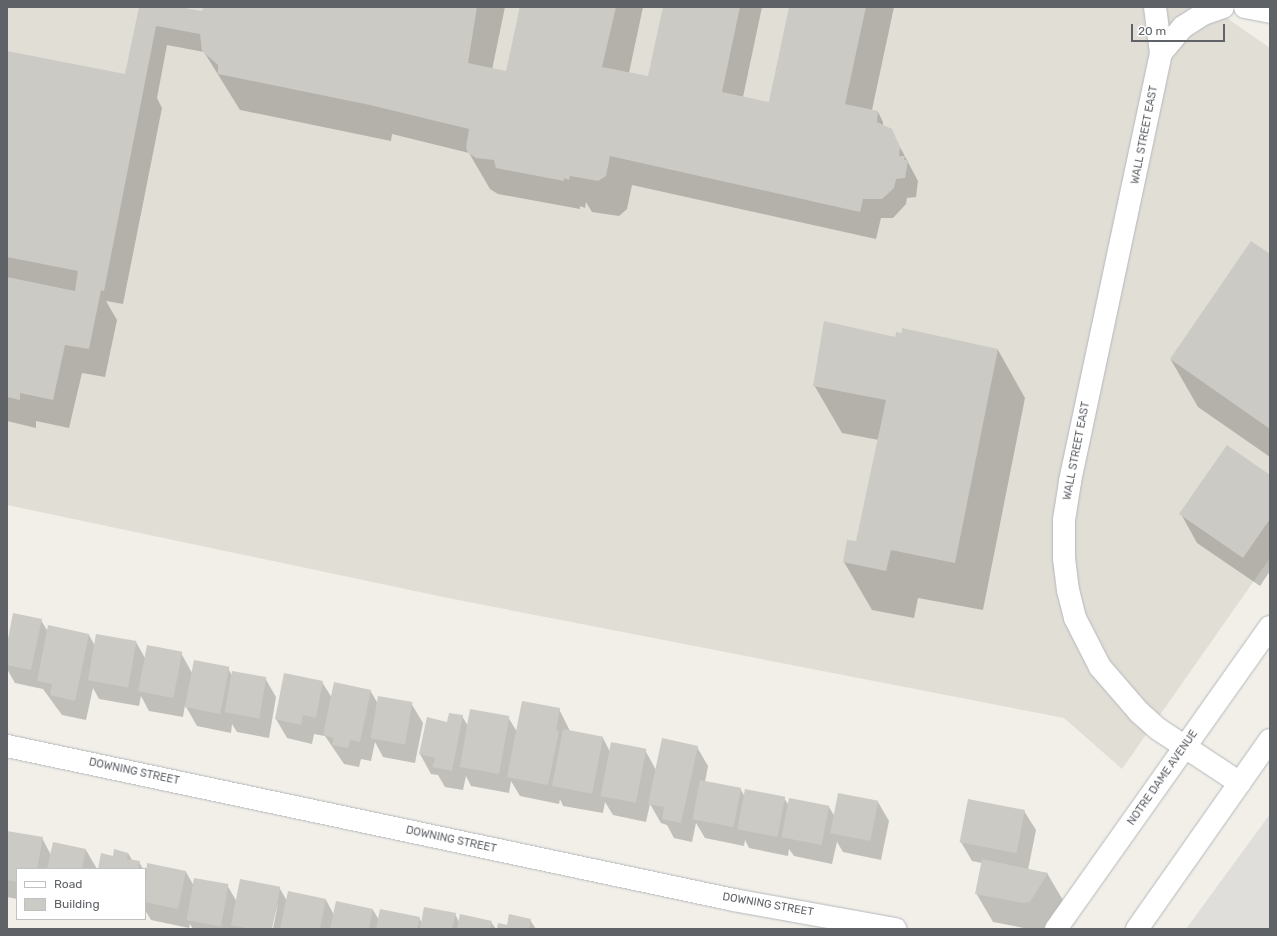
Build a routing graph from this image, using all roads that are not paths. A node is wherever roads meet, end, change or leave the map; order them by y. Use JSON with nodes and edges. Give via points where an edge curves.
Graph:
{"nodes":[{"id":1,"x":1155,"y":7,"type":"edge"},
{"id":2,"x":1223,"y":7,"type":"edge"},
{"id":3,"x":1245,"y":7,"type":"edge"},
{"id":4,"x":1270,"y":12,"type":"edge"},
{"id":5,"x":1161,"y":53,"type":"junction"},
{"id":6,"x":1270,"y":627,"type":"edge"},
{"id":7,"x":1270,"y":740,"type":"edge"},
{"id":8,"x":7,"y":746,"type":"edge"},
{"id":9,"x":1184,"y":748,"type":"junction"},
{"id":10,"x":1240,"y":783,"type":"junction"},
{"id":11,"x":895,"y":929,"type":"edge"},
{"id":12,"x":1056,"y":929,"type":"edge"},
{"id":13,"x":1136,"y":929,"type":"edge"}],
"edges":[{"from":1,"to":5,"type":"street"},
{"from":2,"to":5,"type":"street","via":[[1204,14],[1183,27]]},
{"from":3,"to":4,"type":"street"},
{"from":5,"to":9,"type":"street","name":"WALL STREET EAST","via":[[1070,482],[1064,520],[1064,558],[1075,618],[1100,667],[1139,712]]},
{"from":6,"to":9,"type":"street","name":"NOTRE DAME AVENUE"},
{"from":7,"to":10,"type":"street"},
{"from":8,"to":11,"type":"street","name":"DOWNING STREET","via":[[726,898]]},
{"from":9,"to":10,"type":"street","name":"WALL STREET EAST"},
{"from":9,"to":12,"type":"street","name":"NOTRE DAME AVENUE"},
{"from":10,"to":13,"type":"street"}]}
